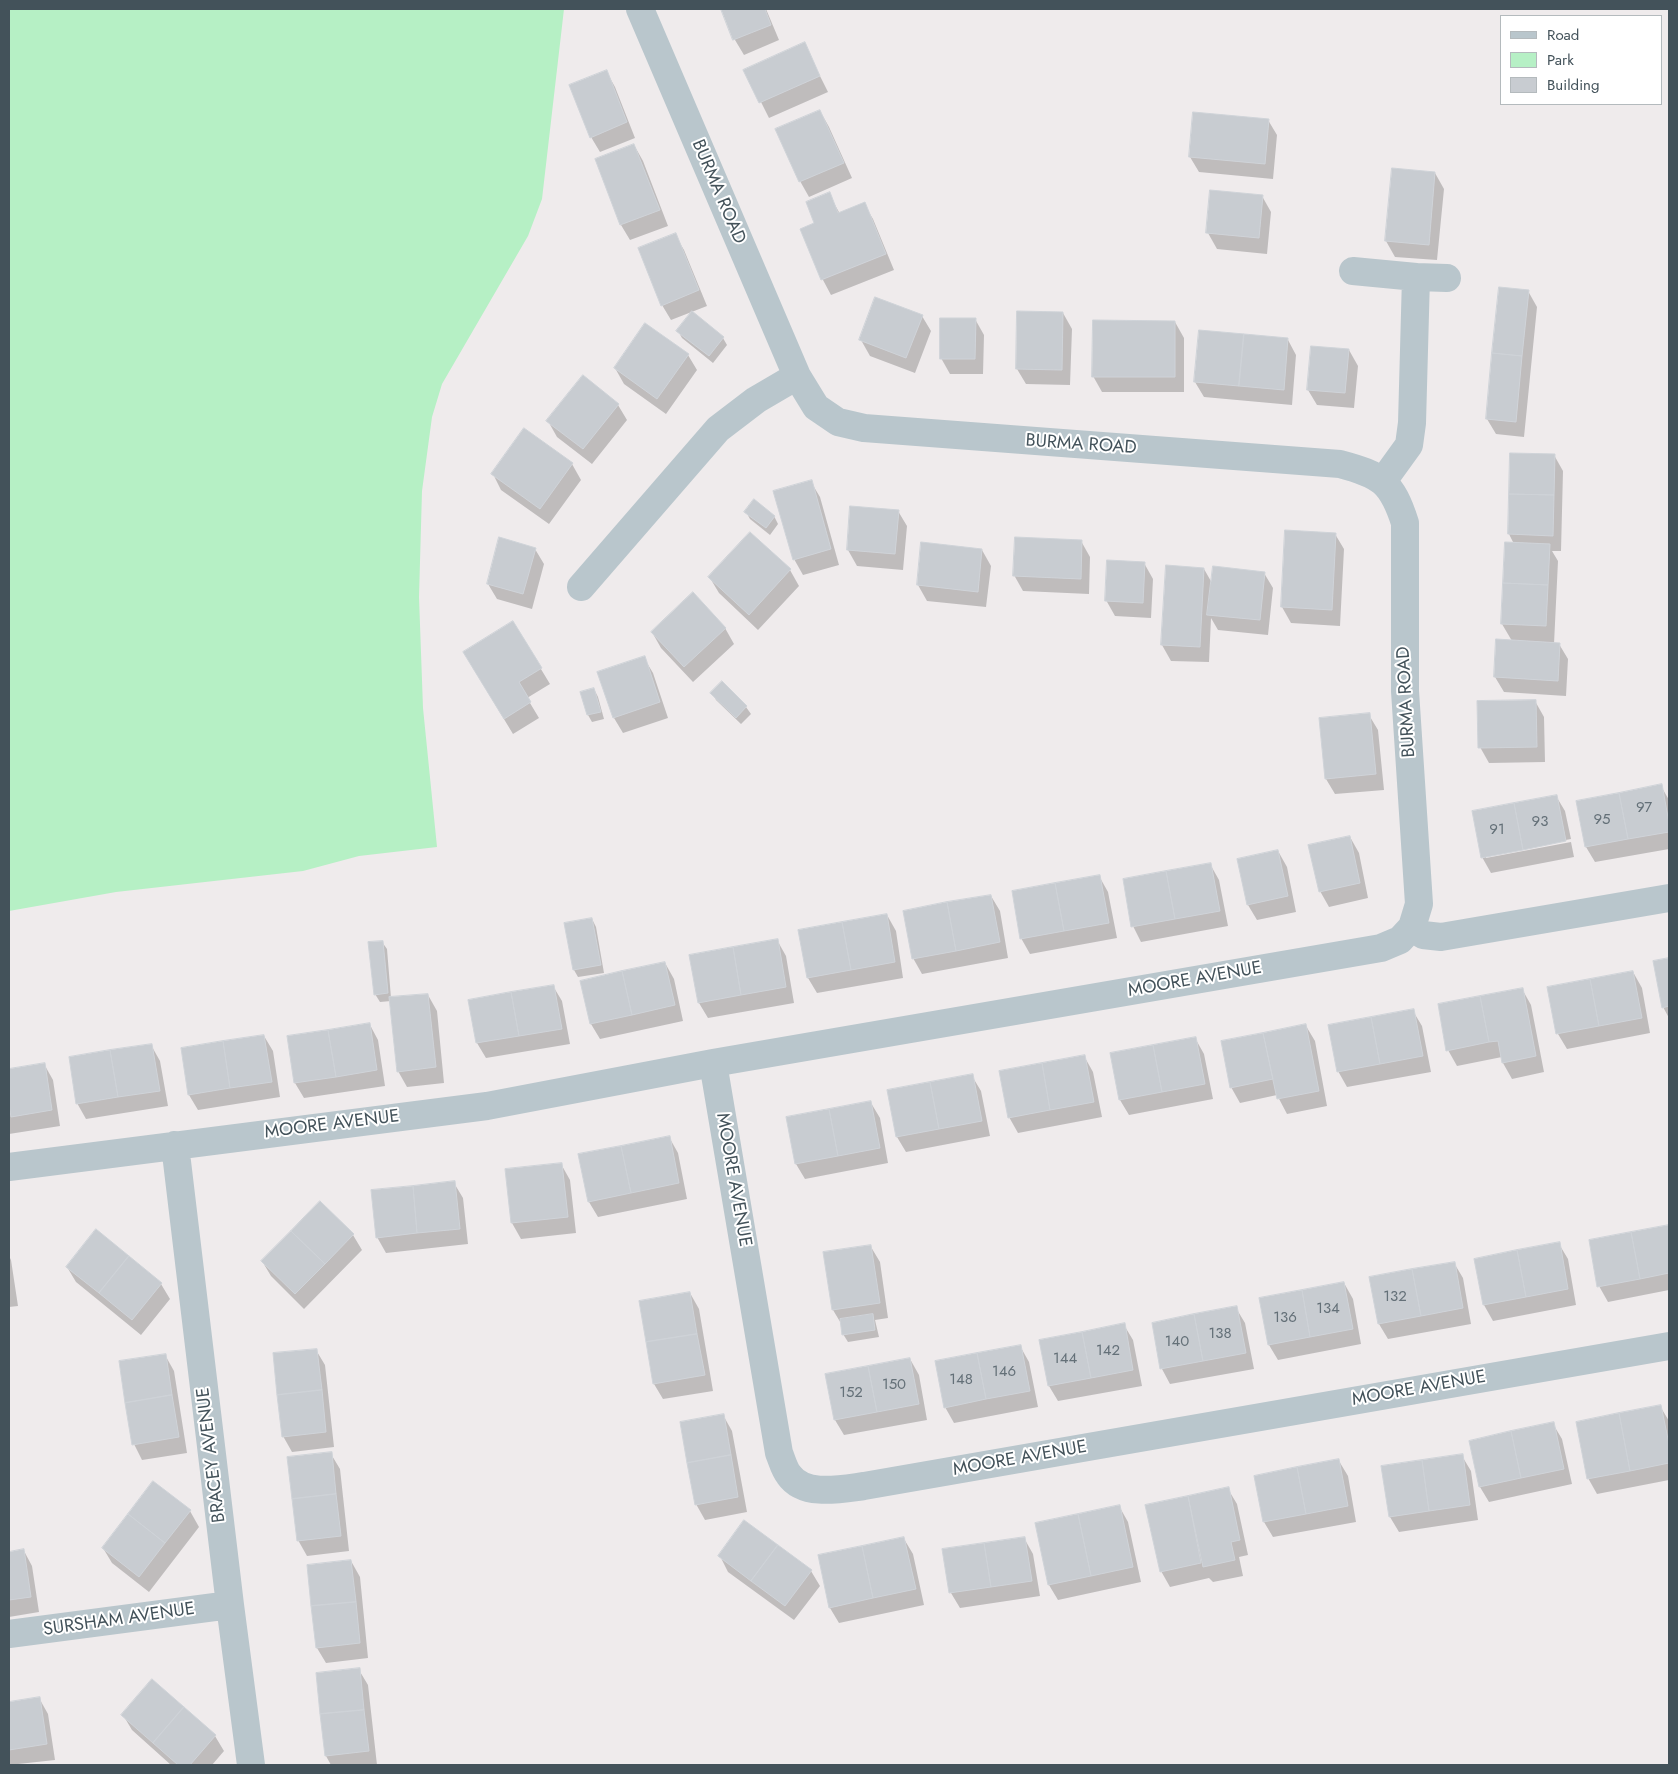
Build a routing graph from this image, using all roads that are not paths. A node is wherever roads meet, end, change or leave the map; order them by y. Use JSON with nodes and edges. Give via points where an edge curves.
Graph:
{"nodes":[{"id":1,"x":640,"y":9,"type":"edge"},
{"id":2,"x":1353,"y":272,"type":"dead end"},
{"id":3,"x":1416,"y":277,"type":"junction"},
{"id":4,"x":1447,"y":278,"type":"dead end"},
{"id":5,"x":797,"y":376,"type":"junction"},
{"id":6,"x":1384,"y":481,"type":"junction"},
{"id":7,"x":581,"y":587,"type":"dead end"},
{"id":8,"x":1669,"y":898,"type":"edge"},
{"id":9,"x":1412,"y":927,"type":"junction"},
{"id":10,"x":713,"y":1063,"type":"junction"},
{"id":11,"x":175,"y":1145,"type":"junction"},
{"id":12,"x":9,"y":1167,"type":"edge"},
{"id":13,"x":1669,"y":1346,"type":"edge"},
{"id":14,"x":230,"y":1605,"type":"junction"},
{"id":15,"x":9,"y":1634,"type":"edge"},
{"id":16,"x":251,"y":1765,"type":"edge"}],
"edges":[{"from":1,"to":5,"type":"street","name":"BURMA ROAD"},
{"from":2,"to":3,"type":"street"},
{"from":3,"to":4,"type":"street"},
{"from":3,"to":6,"type":"street","via":[[1410,445]]},
{"from":5,"to":6,"type":"street","name":"BURMA ROAD","via":[[816,408],[838,422],[864,428],[1340,464],[1364,470]]},
{"from":5,"to":7,"type":"street","via":[[756,400],[718,429]]},
{"from":6,"to":9,"type":"street","name":"BURMA ROAD","via":[[1398,501],[1405,523],[1404,691],[1419,904]]},
{"from":8,"to":9,"type":"street","via":[[1441,938],[1423,935]]},
{"from":9,"to":10,"type":"street","name":"MOORE AVENUE","via":[[1400,940],[1381,948]]},
{"from":10,"to":11,"type":"street","name":"MOORE AVENUE","via":[[487,1106]]},
{"from":10,"to":13,"type":"street","name":"MOORE AVENUE","via":[[779,1453],[789,1476],[806,1487],[828,1491],[864,1486]]},
{"from":11,"to":12,"type":"street","name":"MOORE AVENUE"},
{"from":11,"to":14,"type":"street","name":"BRACEY AVENUE"},
{"from":14,"to":15,"type":"street","name":"SURSHAM AVENUE"},
{"from":14,"to":16,"type":"street","name":"BRACEY AVENUE"}]}
